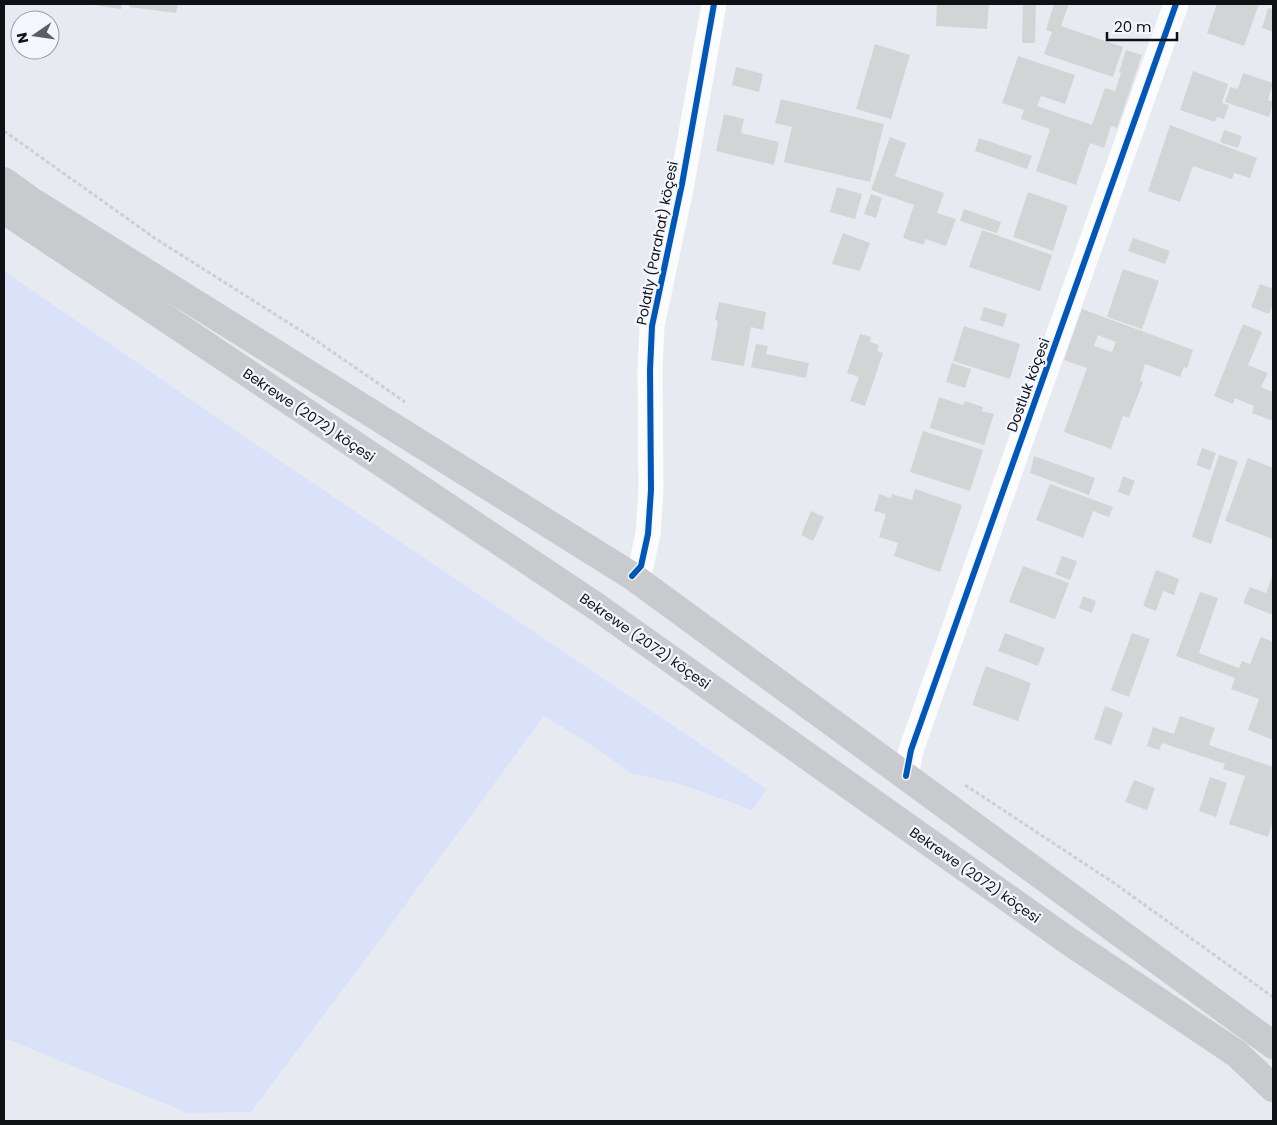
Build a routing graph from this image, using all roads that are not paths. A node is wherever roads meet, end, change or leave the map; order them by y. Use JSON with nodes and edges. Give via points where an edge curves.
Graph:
{"nodes":[{"id":1,"x":714,"y":4,"type":"edge"},
{"id":2,"x":1176,"y":4,"type":"edge"},
{"id":3,"x":4,"y":181,"type":"edge"},
{"id":4,"x":4,"y":210,"type":"edge"},
{"id":5,"x":632,"y":576,"type":"junction"},
{"id":6,"x":906,"y":776,"type":"junction"},
{"id":7,"x":1273,"y":1045,"type":"edge"},
{"id":8,"x":1273,"y":1088,"type":"edge"}],
"edges":[{"from":1,"to":5,"type":"street","name":"Polatly (Parahat) köçesi","via":[[682,184],[652,326],[648,534],[642,566]]},
{"from":2,"to":6,"type":"street","name":"Dostluk köçesi","via":[[914,741]]},
{"from":3,"to":5,"type":"main road"},
{"from":4,"to":8,"type":"main road","name":"Bekrewe (2072) köçesi","via":[[597,607],[1066,940],[1237,1054]]},
{"from":5,"to":6,"type":"main road"},
{"from":6,"to":7,"type":"main road"}]}
